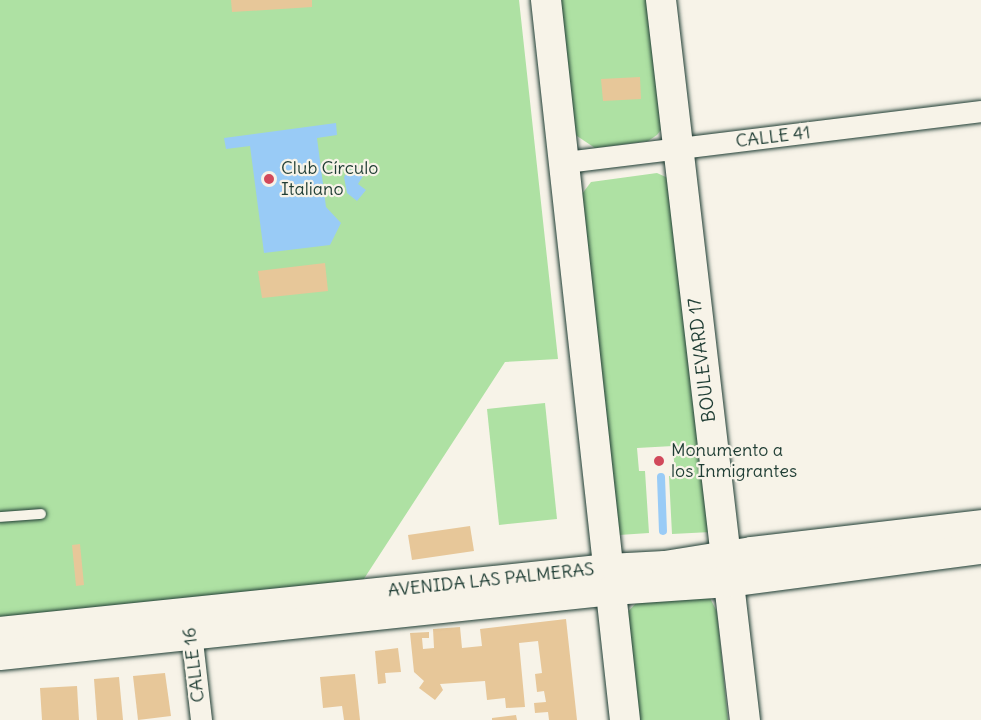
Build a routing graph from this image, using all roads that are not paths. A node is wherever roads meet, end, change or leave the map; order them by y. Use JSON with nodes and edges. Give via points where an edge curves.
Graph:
{"nodes":[{"id":1,"x":546,"y":0,"type":"edge"},
{"id":2,"x":661,"y":0,"type":"edge"},
{"id":3,"x":981,"y":111,"type":"edge"},
{"id":4,"x":677,"y":148,"type":"junction"},
{"id":5,"x":566,"y":162,"type":"junction"},
{"id":6,"x":41,"y":514,"type":"dead end"},
{"id":7,"x":0,"y":517,"type":"edge"},
{"id":8,"x":981,"y":525,"type":"edge"},
{"id":9,"x":981,"y":549,"type":"edge"},
{"id":10,"x":727,"y":569,"type":"junction"},
{"id":11,"x":610,"y":579,"type":"junction"},
{"id":12,"x":190,"y":623,"type":"junction"},
{"id":13,"x":0,"y":632,"type":"edge"},
{"id":14,"x":0,"y":656,"type":"edge"},
{"id":15,"x":201,"y":720,"type":"edge"},
{"id":16,"x":625,"y":720,"type":"edge"},
{"id":17,"x":745,"y":720,"type":"edge"}],
"edges":[{"from":1,"to":5,"type":"main road"},
{"from":2,"to":4,"type":"main road","name":"BOULEVARD 17"},
{"from":3,"to":4,"type":"street","name":"CALLE 41"},
{"from":4,"to":5,"type":"street","name":"CALLE 41"},
{"from":4,"to":10,"type":"main road","name":"BOULEVARD 17"},
{"from":5,"to":11,"type":"main road"},
{"from":6,"to":7,"type":"lane"},
{"from":8,"to":10,"type":"main road","name":"AVENIDA LAS PALMERAS"},
{"from":9,"to":10,"type":"main road","name":"AVENIDA LAS PALMERAS"},
{"from":10,"to":11,"type":"main road","name":"AVENIDA LAS PALMERAS","via":[[665,566]]},
{"from":10,"to":17,"type":"main road","name":"BOULEVARD 17"},
{"from":11,"to":12,"type":"main road","name":"AVENIDA LAS PALMERAS"},
{"from":11,"to":16,"type":"main road"},
{"from":12,"to":13,"type":"main road","name":"AVENIDA LAS PALMERAS"},
{"from":12,"to":14,"type":"main road","name":"AVENIDA LAS PALMERAS"},
{"from":12,"to":15,"type":"street","name":"CALLE 16"}]}
